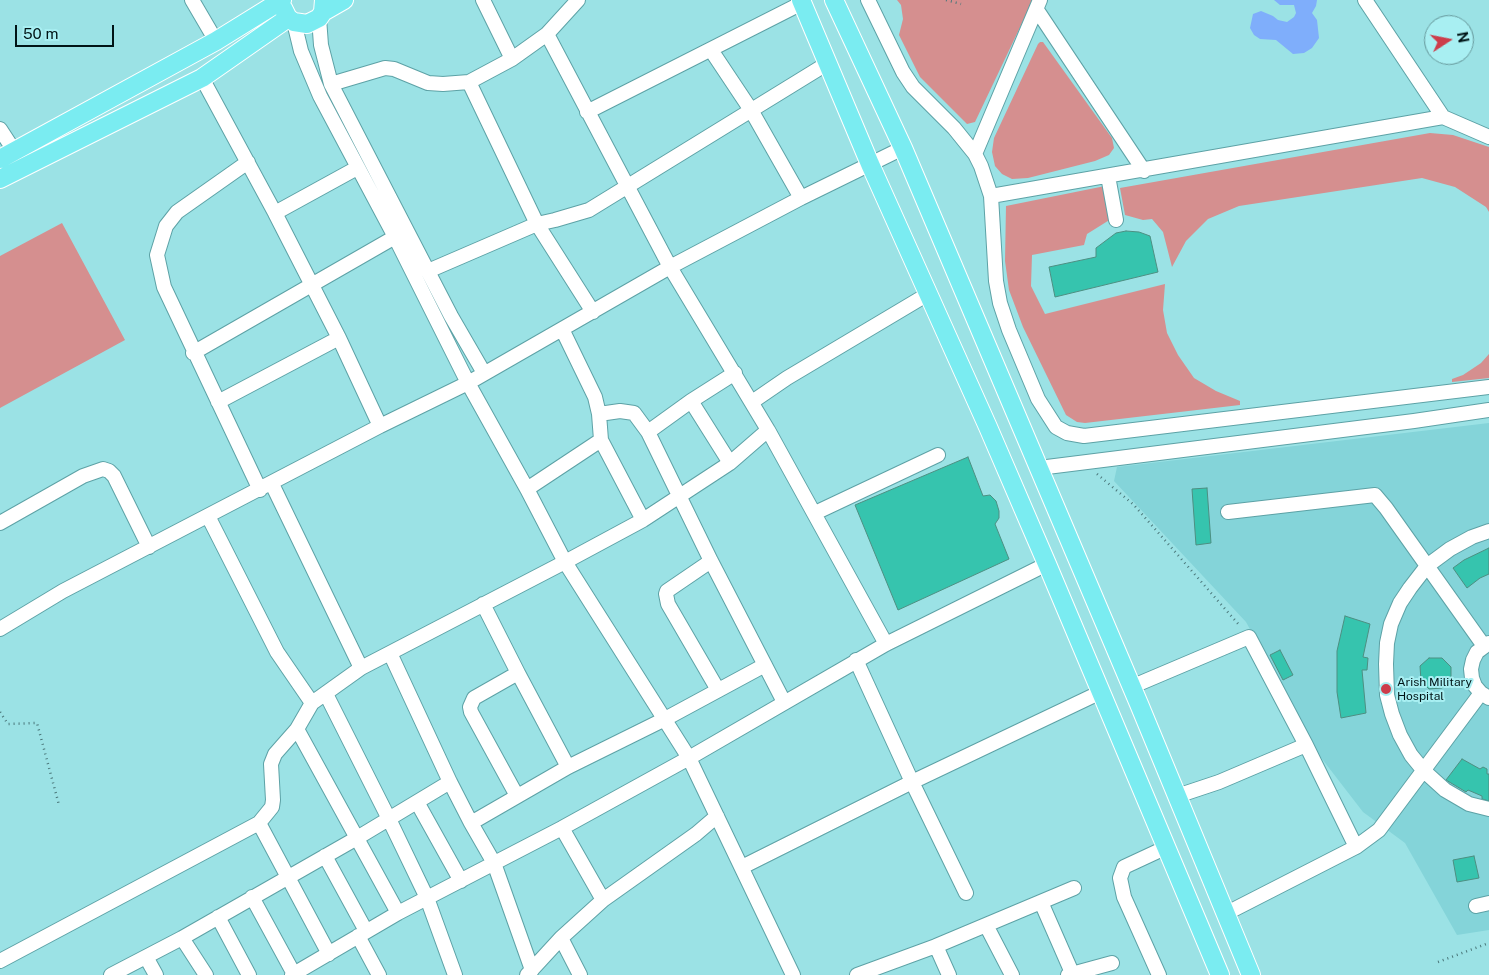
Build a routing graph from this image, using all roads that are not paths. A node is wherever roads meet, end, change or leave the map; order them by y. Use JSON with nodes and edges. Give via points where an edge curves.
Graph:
{"nodes":[{"id":1,"x":192,"y":0,"type":"edge"},
{"id":2,"x":282,"y":0,"type":"edge"},
{"id":3,"x":344,"y":0,"type":"edge"},
{"id":4,"x":483,"y":0,"type":"edge"},
{"id":5,"x":578,"y":0,"type":"edge"},
{"id":6,"x":834,"y":0,"type":"edge"},
{"id":7,"x":868,"y":0,"type":"edge"},
{"id":8,"x":1365,"y":0,"type":"edge"},
{"id":9,"x":802,"y":2,"type":"edge"},
{"id":10,"x":1039,"y":5,"type":"edge"},
{"id":11,"x":322,"y":10,"type":"edge"},
{"id":12,"x":291,"y":20,"type":"junction"},
{"id":13,"x":547,"y":34,"type":"junction"},
{"id":14,"x":216,"y":41,"type":"junction"},
{"id":15,"x":712,"y":50,"type":"junction"},
{"id":16,"x":512,"y":59,"type":"junction"},
{"id":17,"x":828,"y":63,"type":"junction"},
{"id":18,"x":202,"y":78,"type":"junction"},
{"id":19,"x":469,"y":82,"type":"junction"},
{"id":20,"x":331,"y":84,"type":"junction"},
{"id":21,"x":750,"y":110,"type":"junction"},
{"id":22,"x":587,"y":112,"type":"junction"},
{"id":23,"x":1443,"y":118,"type":"junction"},
{"id":24,"x":0,"y":129,"type":"edge"},
{"id":25,"x":1489,"y":137,"type":"edge"},
{"id":26,"x":903,"y":148,"type":"junction"},
{"id":27,"x":975,"y":154,"type":"junction"},
{"id":28,"x":7,"y":155,"type":"edge"},
{"id":29,"x":248,"y":162,"type":"junction"},
{"id":30,"x":870,"y":164,"type":"junction"},
{"id":31,"x":357,"y":168,"type":"junction"},
{"id":32,"x":1144,"y":171,"type":"junction"},
{"id":33,"x":1108,"y":176,"type":"junction"},
{"id":34,"x":0,"y":179,"type":"edge"},
{"id":35,"x":626,"y":186,"type":"junction"},
{"id":36,"x":991,"y":196,"type":"junction"},
{"id":37,"x":801,"y":198,"type":"junction"},
{"id":38,"x":275,"y":213,"type":"junction"},
{"id":39,"x":1116,"y":220,"type":"dead end"},
{"id":40,"x":537,"y":224,"type":"junction"},
{"id":41,"x":395,"y":236,"type":"junction"},
{"id":42,"x":670,"y":267,"type":"junction"},
{"id":43,"x":428,"y":271,"type":"junction"},
{"id":44,"x":311,"y":284,"type":"junction"},
{"id":45,"x":928,"y":294,"type":"junction"},
{"id":46,"x":593,"y":312,"type":"junction"},
{"id":47,"x":562,"y":329,"type":"junction"},
{"id":48,"x":339,"y":338,"type":"junction"},
{"id":49,"x":193,"y":353,"type":"junction"},
{"id":50,"x":484,"y":373,"type":"junction"},
{"id":51,"x":735,"y":373,"type":"junction"},
{"id":52,"x":468,"y":383,"type":"junction"},
{"id":53,"x":1489,"y":387,"type":"edge"},
{"id":54,"x":691,"y":401,"type":"junction"},
{"id":55,"x":218,"y":402,"type":"junction"},
{"id":56,"x":752,"y":402,"type":"junction"},
{"id":57,"x":1489,"y":410,"type":"edge"},
{"id":58,"x":599,"y":414,"type":"junction"},
{"id":59,"x":380,"y":426,"type":"junction"},
{"id":60,"x":768,"y":430,"type":"junction"},
{"id":61,"x":648,"y":432,"type":"junction"},
{"id":62,"x":601,"y":440,"type":"junction"},
{"id":63,"x":938,"y":455,"type":"dead end"},
{"id":64,"x":730,"y":463,"type":"junction"},
{"id":65,"x":1038,"y":468,"type":"junction"},
{"id":66,"x":266,"y":487,"type":"junction"},
{"id":67,"x":527,"y":489,"type":"junction"},
{"id":68,"x":680,"y":496,"type":"junction"},
{"id":69,"x":1228,"y":512,"type":"dead end"},
{"id":70,"x":815,"y":513,"type":"junction"},
{"id":71,"x":208,"y":516,"type":"junction"},
{"id":72,"x":643,"y":520,"type":"junction"},
{"id":73,"x":0,"y":523,"type":"edge"},
{"id":74,"x":1489,"y":531,"type":"edge"},
{"id":75,"x":149,"y":547,"type":"junction"},
{"id":76,"x":711,"y":561,"type":"junction"},
{"id":77,"x":565,"y":562,"type":"junction"},
{"id":78,"x":1047,"y":564,"type":"junction"},
{"id":79,"x":1428,"y":566,"type":"junction"},
{"id":80,"x":483,"y":604,"type":"junction"},
{"id":81,"x":0,"y":628,"type":"edge"},
{"id":82,"x":886,"y":644,"type":"junction"},
{"id":83,"x":1487,"y":645,"type":"edge"},
{"id":84,"x":390,"y":653,"type":"junction"},
{"id":85,"x":856,"y":660,"type":"junction"},
{"id":86,"x":764,"y":665,"type":"junction"},
{"id":87,"x":361,"y":668,"type":"junction"},
{"id":88,"x":518,"y":673,"type":"junction"},
{"id":89,"x":1131,"y":687,"type":"junction"},
{"id":90,"x":718,"y":690,"type":"junction"},
{"id":91,"x":1101,"y":692,"type":"junction"},
{"id":92,"x":326,"y":694,"type":"junction"},
{"id":93,"x":1485,"y":696,"type":"edge"},
{"id":94,"x":784,"y":702,"type":"junction"},
{"id":95,"x":312,"y":703,"type":"junction"},
{"id":96,"x":665,"y":719,"type":"junction"},
{"id":97,"x":297,"y":729,"type":"junction"},
{"id":98,"x":1306,"y":744,"type":"junction"},
{"id":99,"x":689,"y":758,"type":"junction"},
{"id":100,"x":568,"y":767,"type":"junction"},
{"id":101,"x":1165,"y":767,"type":"junction"},
{"id":102,"x":1424,"y":771,"type":"junction"},
{"id":103,"x":1139,"y":779,"type":"junction"},
{"id":104,"x":450,"y":782,"type":"junction"},
{"id":105,"x":912,"y":782,"type":"junction"},
{"id":106,"x":517,"y":796,"type":"junction"},
{"id":107,"x":1177,"y":796,"type":"junction"},
{"id":108,"x":417,"y":802,"type":"junction"},
{"id":109,"x":1489,"y":809,"type":"edge"},
{"id":110,"x":717,"y":816,"type":"junction"},
{"id":111,"x":390,"y":819,"type":"junction"},
{"id":112,"x":259,"y":823,"type":"junction"},
{"id":113,"x":471,"y":823,"type":"junction"},
{"id":114,"x":562,"y":828,"type":"junction"},
{"id":115,"x":357,"y":838,"type":"junction"},
{"id":116,"x":1167,"y":847,"type":"junction"},
{"id":117,"x":1356,"y":847,"type":"junction"},
{"id":118,"x":325,"y":856,"type":"junction"},
{"id":119,"x":494,"y":863,"type":"junction"},
{"id":120,"x":742,"y":867,"type":"junction"},
{"id":121,"x":289,"y":877,"type":"junction"},
{"id":122,"x":461,"y":881,"type":"junction"},
{"id":123,"x":1074,"y":888,"type":"dead end"},
{"id":124,"x":966,"y":893,"type":"dead end"},
{"id":125,"x":252,"y":898,"type":"junction"},
{"id":126,"x":427,"y":898,"type":"junction"},
{"id":127,"x":603,"y":900,"type":"junction"},
{"id":128,"x":1041,"y":902,"type":"junction"},
{"id":129,"x":398,"y":913,"type":"junction"},
{"id":130,"x":1226,"y":914,"type":"junction"},
{"id":131,"x":218,"y":917,"type":"junction"},
{"id":132,"x":986,"y":925,"type":"junction"},
{"id":133,"x":362,"y":934,"type":"junction"},
{"id":134,"x":182,"y":938,"type":"junction"},
{"id":135,"x":561,"y":938,"type":"junction"},
{"id":136,"x":936,"y":946,"type":"junction"},
{"id":137,"x":1240,"y":950,"type":"junction"},
{"id":138,"x":329,"y":954,"type":"junction"},
{"id":139,"x":146,"y":957,"type":"junction"},
{"id":140,"x":0,"y":961,"type":"edge"},
{"id":141,"x":1112,"y":963,"type":"dead end"},
{"id":142,"x":1217,"y":968,"type":"edge"},
{"id":143,"x":530,"y":973,"type":"edge"},
{"id":144,"x":293,"y":974,"type":"edge"},
{"id":145,"x":861,"y":974,"type":"edge"},
{"id":146,"x":113,"y":975,"type":"edge"},
{"id":147,"x":156,"y":975,"type":"edge"},
{"id":148,"x":206,"y":975,"type":"edge"},
{"id":149,"x":249,"y":975,"type":"edge"},
{"id":150,"x":379,"y":975,"type":"edge"},
{"id":151,"x":455,"y":975,"type":"edge"},
{"id":152,"x":580,"y":975,"type":"edge"},
{"id":153,"x":793,"y":975,"type":"edge"},
{"id":154,"x":949,"y":975,"type":"edge"},
{"id":155,"x":1012,"y":975,"type":"edge"},
{"id":156,"x":1071,"y":975,"type":"edge"},
{"id":157,"x":1159,"y":975,"type":"edge"},
{"id":158,"x":1251,"y":975,"type":"edge"}],
"edges":[{"from":1,"to":14,"type":"street"},
{"from":2,"to":12,"type":"main road","via":[[284,13]]},
{"from":2,"to":14,"type":"main road"},
{"from":3,"to":11,"type":"main road"},
{"from":4,"to":16,"type":"street"},
{"from":5,"to":13,"type":"street"},
{"from":6,"to":26,"type":"main road"},
{"from":7,"to":27,"type":"street","via":[[913,87]]},
{"from":8,"to":23,"type":"street"},
{"from":9,"to":15,"type":"street"},
{"from":9,"to":17,"type":"main road"},
{"from":10,"to":27,"type":"street"},
{"from":10,"to":32,"type":"street"},
{"from":11,"to":12,"type":"main road","via":[[307,24]]},
{"from":11,"to":20,"type":"street","via":[[321,44]]},
{"from":12,"to":18,"type":"main road"},
{"from":12,"to":31,"type":"street","via":[[320,96]]},
{"from":13,"to":16,"type":"street"},
{"from":13,"to":22,"type":"street"},
{"from":14,"to":28,"type":"main road"},
{"from":15,"to":21,"type":"street"},
{"from":15,"to":22,"type":"street"},
{"from":16,"to":19,"type":"street"},
{"from":17,"to":21,"type":"street"},
{"from":17,"to":30,"type":"main road"},
{"from":18,"to":29,"type":"street"},
{"from":18,"to":34,"type":"main road"},
{"from":19,"to":20,"type":"street","via":[[428,83],[385,68]]},
{"from":19,"to":40,"type":"street"},
{"from":20,"to":43,"type":"street"},
{"from":21,"to":35,"type":"street"},
{"from":21,"to":37,"type":"street"},
{"from":22,"to":35,"type":"street"},
{"from":23,"to":25,"type":"street"},
{"from":23,"to":32,"type":"street"},
{"from":24,"to":28,"type":"street"},
{"from":26,"to":30,"type":"street"},
{"from":26,"to":65,"type":"main road"},
{"from":27,"to":36,"type":"street"},
{"from":29,"to":38,"type":"street"},
{"from":29,"to":49,"type":"street","via":[[177,212],[161,239],[157,255],[164,287]]},
{"from":30,"to":37,"type":"street"},
{"from":30,"to":45,"type":"main road"},
{"from":31,"to":38,"type":"street"},
{"from":31,"to":41,"type":"street"},
{"from":32,"to":33,"type":"street"},
{"from":33,"to":36,"type":"street"},
{"from":33,"to":39,"type":"street"},
{"from":35,"to":40,"type":"street","via":[[589,210]]},
{"from":35,"to":42,"type":"street"},
{"from":36,"to":53,"type":"street","via":[[1000,303],[1038,399],[1056,427],[1067,433],[1084,436],[1111,434]]},
{"from":37,"to":42,"type":"street"},
{"from":38,"to":44,"type":"street"},
{"from":40,"to":43,"type":"street"},
{"from":40,"to":46,"type":"street"},
{"from":41,"to":44,"type":"street"},
{"from":41,"to":52,"type":"street"},
{"from":42,"to":46,"type":"street"},
{"from":42,"to":51,"type":"street"},
{"from":43,"to":50,"type":"street"},
{"from":44,"to":48,"type":"street"},
{"from":44,"to":49,"type":"street"},
{"from":45,"to":56,"type":"street"},
{"from":45,"to":78,"type":"main road"},
{"from":46,"to":47,"type":"street"},
{"from":47,"to":50,"type":"street"},
{"from":47,"to":58,"type":"street","via":[[595,397]]},
{"from":48,"to":55,"type":"street"},
{"from":48,"to":59,"type":"street"},
{"from":49,"to":55,"type":"street"},
{"from":50,"to":52,"type":"street"},
{"from":51,"to":54,"type":"street"},
{"from":51,"to":56,"type":"street"},
{"from":52,"to":59,"type":"street"},
{"from":52,"to":67,"type":"street"},
{"from":54,"to":61,"type":"street"},
{"from":54,"to":64,"type":"street"},
{"from":55,"to":66,"type":"street"},
{"from":56,"to":60,"type":"street"},
{"from":57,"to":65,"type":"street"},
{"from":58,"to":61,"type":"street","via":[[627,410],[639,418]]},
{"from":58,"to":62,"type":"street"},
{"from":59,"to":66,"type":"street"},
{"from":60,"to":64,"type":"street"},
{"from":60,"to":70,"type":"street"},
{"from":61,"to":68,"type":"street"},
{"from":62,"to":67,"type":"street"},
{"from":62,"to":72,"type":"street"},
{"from":63,"to":70,"type":"street"},
{"from":64,"to":68,"type":"street"},
{"from":65,"to":89,"type":"main road"},
{"from":66,"to":71,"type":"street"},
{"from":66,"to":87,"type":"street"},
{"from":67,"to":77,"type":"street"},
{"from":68,"to":72,"type":"street"},
{"from":68,"to":76,"type":"street"},
{"from":69,"to":79,"type":"street","via":[[1375,495]]},
{"from":70,"to":82,"type":"street"},
{"from":71,"to":75,"type":"street"},
{"from":71,"to":95,"type":"street","via":[[277,652]]},
{"from":72,"to":77,"type":"street"},
{"from":73,"to":75,"type":"street","via":[[76,479],[103,469],[114,476]]},
{"from":74,"to":79,"type":"street","via":[[1450,549]]},
{"from":75,"to":81,"type":"street"},
{"from":76,"to":86,"type":"street"},
{"from":76,"to":90,"type":"street","via":[[666,594],[668,604]]},
{"from":77,"to":80,"type":"street"},
{"from":77,"to":96,"type":"street"},
{"from":78,"to":82,"type":"street"},
{"from":78,"to":91,"type":"main road"},
{"from":79,"to":83,"type":"street"},
{"from":79,"to":102,"type":"street","via":[[1400,604],[1387,643],[1386,664],[1386,695],[1392,714],[1411,755]]},
{"from":80,"to":84,"type":"street"},
{"from":80,"to":88,"type":"street"},
{"from":82,"to":85,"type":"street"},
{"from":83,"to":93,"type":"street","via":[[1478,652],[1471,669],[1475,686]]},
{"from":84,"to":87,"type":"street"},
{"from":84,"to":104,"type":"street"},
{"from":85,"to":94,"type":"street"},
{"from":85,"to":105,"type":"street"},
{"from":86,"to":90,"type":"street"},
{"from":86,"to":94,"type":"street"},
{"from":87,"to":92,"type":"street"},
{"from":88,"to":100,"type":"street"},
{"from":88,"to":106,"type":"street","via":[[474,698],[470,707]]},
{"from":89,"to":98,"type":"street","via":[[1249,637]]},
{"from":89,"to":101,"type":"main road"},
{"from":90,"to":96,"type":"street"},
{"from":91,"to":103,"type":"main road"},
{"from":91,"to":105,"type":"street"},
{"from":92,"to":95,"type":"street"},
{"from":92,"to":111,"type":"street"},
{"from":93,"to":102,"type":"street"},
{"from":94,"to":99,"type":"street"},
{"from":95,"to":97,"type":"street"},
{"from":96,"to":99,"type":"street"},
{"from":96,"to":100,"type":"street"},
{"from":97,"to":112,"type":"street","via":[[273,758],[272,807]]},
{"from":97,"to":115,"type":"street"},
{"from":98,"to":107,"type":"street","via":[[1219,782]]},
{"from":98,"to":117,"type":"street"},
{"from":99,"to":110,"type":"street"},
{"from":99,"to":114,"type":"street"},
{"from":100,"to":106,"type":"street"},
{"from":101,"to":103,"type":"main road"},
{"from":101,"to":107,"type":"main road"},
{"from":102,"to":109,"type":"street","via":[[1457,798]]},
{"from":102,"to":117,"type":"street","via":[[1379,830]]},
{"from":103,"to":116,"type":"main road"},
{"from":104,"to":108,"type":"street"},
{"from":104,"to":113,"type":"street"},
{"from":105,"to":120,"type":"street"},
{"from":105,"to":124,"type":"street"},
{"from":106,"to":113,"type":"street"},
{"from":107,"to":130,"type":"main road"},
{"from":108,"to":111,"type":"street"},
{"from":108,"to":122,"type":"street"},
{"from":110,"to":120,"type":"street"},
{"from":110,"to":127,"type":"street"},
{"from":111,"to":115,"type":"street"},
{"from":111,"to":126,"type":"street"},
{"from":112,"to":121,"type":"street"},
{"from":112,"to":140,"type":"street"},
{"from":113,"to":119,"type":"street"},
{"from":114,"to":119,"type":"street"},
{"from":114,"to":127,"type":"street"},
{"from":115,"to":118,"type":"street"},
{"from":115,"to":129,"type":"street"},
{"from":116,"to":142,"type":"main road"},
{"from":116,"to":157,"type":"street","via":[[1124,867],[1120,878],[1124,896]]},
{"from":117,"to":130,"type":"street"},
{"from":118,"to":121,"type":"street"},
{"from":118,"to":133,"type":"street"},
{"from":119,"to":122,"type":"street"},
{"from":119,"to":143,"type":"street"},
{"from":120,"to":153,"type":"street"},
{"from":121,"to":125,"type":"street"},
{"from":121,"to":138,"type":"street"},
{"from":122,"to":126,"type":"street"},
{"from":123,"to":128,"type":"street"},
{"from":125,"to":131,"type":"street"},
{"from":125,"to":144,"type":"street"},
{"from":126,"to":129,"type":"street"},
{"from":126,"to":151,"type":"street"},
{"from":127,"to":135,"type":"street"},
{"from":128,"to":132,"type":"street"},
{"from":128,"to":156,"type":"street"},
{"from":129,"to":133,"type":"street"},
{"from":130,"to":137,"type":"main road"},
{"from":131,"to":134,"type":"street"},
{"from":131,"to":149,"type":"street"},
{"from":132,"to":136,"type":"street"},
{"from":132,"to":155,"type":"street"},
{"from":133,"to":138,"type":"street"},
{"from":133,"to":150,"type":"street"},
{"from":134,"to":139,"type":"street"},
{"from":134,"to":148,"type":"street"},
{"from":135,"to":143,"type":"street"},
{"from":135,"to":152,"type":"street"},
{"from":136,"to":145,"type":"street"},
{"from":136,"to":154,"type":"street"},
{"from":137,"to":142,"type":"main road"},
{"from":137,"to":158,"type":"main road"},
{"from":138,"to":144,"type":"street"},
{"from":139,"to":146,"type":"street"},
{"from":139,"to":147,"type":"street"},
{"from":141,"to":156,"type":"street"}]}
